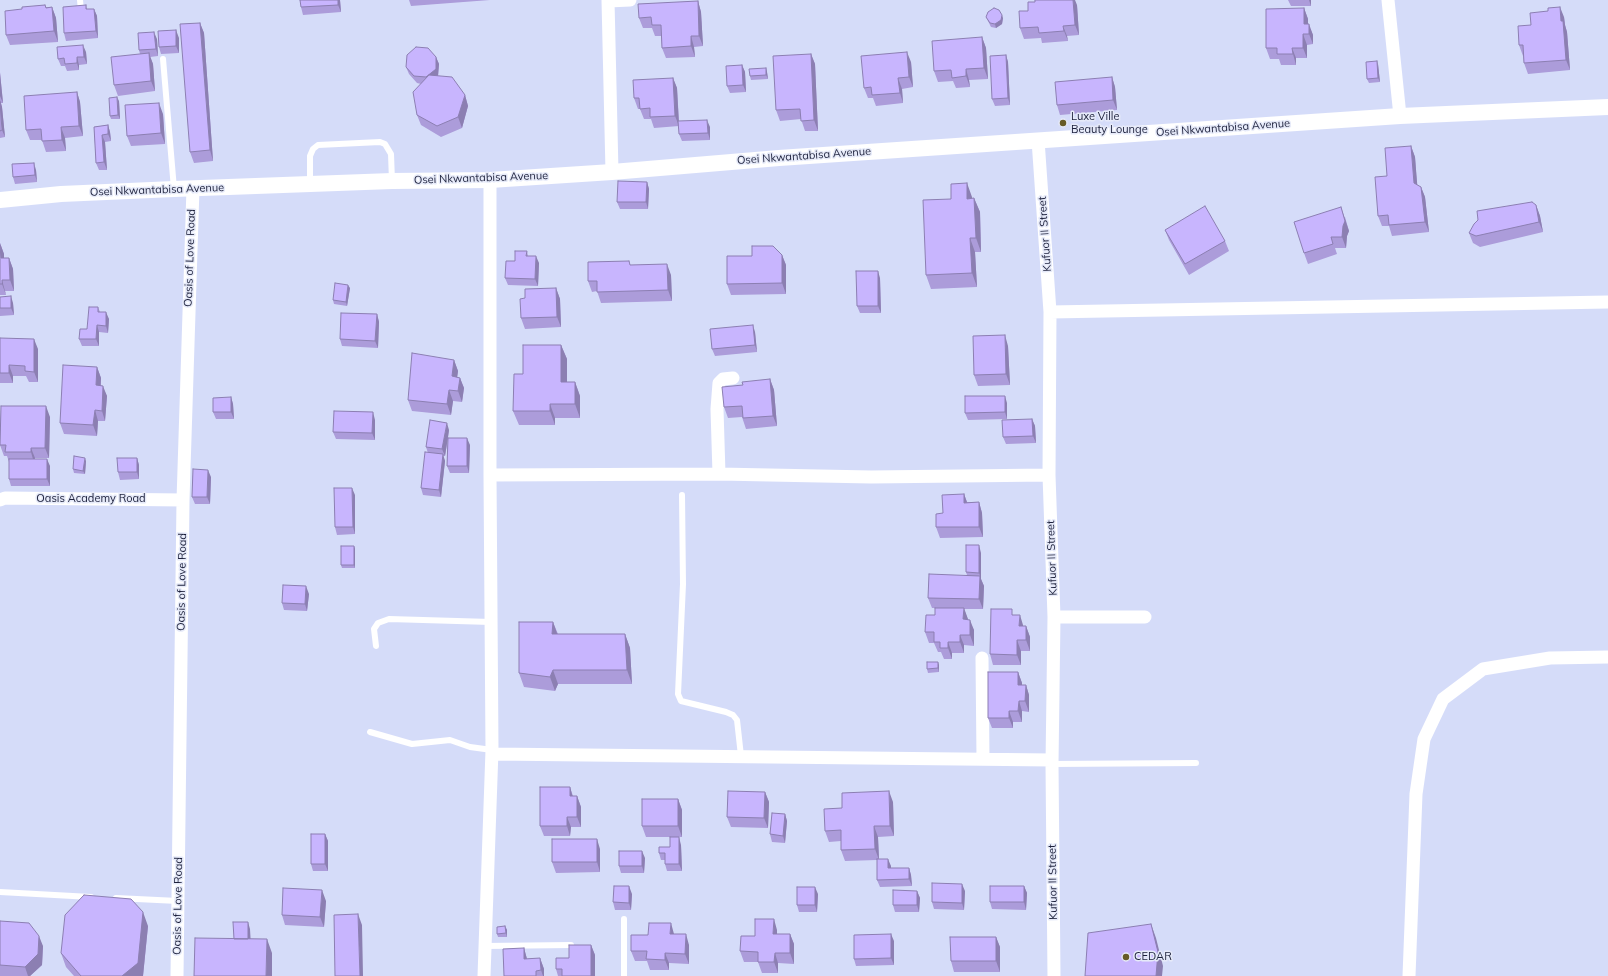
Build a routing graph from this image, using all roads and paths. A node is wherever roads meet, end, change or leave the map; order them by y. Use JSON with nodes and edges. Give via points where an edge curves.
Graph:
{"nodes":[{"id":1,"x":80,"y":0,"type":"edge"},
{"id":2,"x":630,"y":0,"type":"edge"},
{"id":3,"x":1388,"y":0,"type":"edge"},
{"id":4,"x":608,"y":1,"type":"edge"},
{"id":5,"x":81,"y":11,"type":"edge"},
{"id":6,"x":163,"y":59,"type":"dead end"},
{"id":7,"x":1608,"y":108,"type":"edge"},
{"id":8,"x":1400,"y":116,"type":"junction"},
{"id":9,"x":1038,"y":140,"type":"junction"},
{"id":10,"x":612,"y":172,"type":"junction"},
{"id":11,"x":490,"y":180,"type":"junction"},
{"id":12,"x":392,"y":181,"type":"junction"},
{"id":13,"x":310,"y":184,"type":"junction"},
{"id":14,"x":174,"y":188,"type":"junction"},
{"id":15,"x":193,"y":188,"type":"junction"},
{"id":16,"x":0,"y":200,"type":"edge"},
{"id":17,"x":1608,"y":302,"type":"edge"},
{"id":18,"x":1050,"y":312,"type":"junction"},
{"id":19,"x":733,"y":378,"type":"dead end"},
{"id":20,"x":719,"y":474,"type":"junction"},
{"id":21,"x":490,"y":475,"type":"junction"},
{"id":22,"x":1049,"y":475,"type":"junction"},
{"id":23,"x":682,"y":495,"type":"dead end"},
{"id":24,"x":0,"y":500,"type":"edge"},
{"id":25,"x":183,"y":500,"type":"junction"},
{"id":26,"x":1054,"y":617,"type":"junction"},
{"id":27,"x":1145,"y":617,"type":"dead end"},
{"id":28,"x":491,"y":622,"type":"junction"},
{"id":29,"x":376,"y":646,"type":"dead end"},
{"id":30,"x":982,"y":658,"type":"dead end"},
{"id":31,"x":1608,"y":658,"type":"edge"},
{"id":32,"x":370,"y":732,"type":"dead end"},
{"id":33,"x":492,"y":752,"type":"junction"},
{"id":34,"x":741,"y":756,"type":"junction"},
{"id":35,"x":983,"y":759,"type":"junction"},
{"id":36,"x":1052,"y":762,"type":"junction"},
{"id":37,"x":1196,"y":763,"type":"dead end"},
{"id":38,"x":0,"y":892,"type":"edge"},
{"id":39,"x":101,"y":897,"type":"edge"},
{"id":40,"x":108,"y":898,"type":"edge"},
{"id":41,"x":178,"y":901,"type":"junction"},
{"id":42,"x":624,"y":919,"type":"dead end"},
{"id":43,"x":571,"y":944,"type":"edge"},
{"id":44,"x":485,"y":946,"type":"junction"},
{"id":45,"x":177,"y":976,"type":"edge"},
{"id":46,"x":484,"y":976,"type":"edge"},
{"id":47,"x":624,"y":976,"type":"edge"},
{"id":48,"x":1054,"y":976,"type":"edge"},
{"id":49,"x":1409,"y":976,"type":"edge"}],
"edges":[{"from":1,"to":5,"type":"lane"},
{"from":2,"to":4,"type":"street"},
{"from":3,"to":8,"type":"street"},
{"from":4,"to":10,"type":"street"},
{"from":6,"to":14,"type":"lane"},
{"from":7,"to":8,"type":"street","name":"Osei Nkwantabisa Avenue"},
{"from":8,"to":9,"type":"street","name":"Osei Nkwantabisa Avenue"},
{"from":9,"to":10,"type":"street","name":"Osei Nkwantabisa Avenue"},
{"from":9,"to":18,"type":"street","name":"Kufuor II Street"},
{"from":10,"to":11,"type":"street","name":"Osei Nkwantabisa Avenue"},
{"from":11,"to":12,"type":"street","name":"Osei Nkwantabisa Avenue"},
{"from":11,"to":21,"type":"street"},
{"from":12,"to":13,"type":"street","name":"Osei Nkwantabisa Avenue"},
{"from":12,"to":13,"type":"lane","via":[[391,154],[385,144],[380,142],[318,145],[312,149],[310,156]]},
{"from":13,"to":15,"type":"street","name":"Osei Nkwantabisa Avenue"},
{"from":14,"to":15,"type":"street","name":"Osei Nkwantabisa Avenue"},
{"from":14,"to":16,"type":"street","name":"Osei Nkwantabisa Avenue"},
{"from":15,"to":25,"type":"street","name":"Oasis of Love Road"},
{"from":17,"to":18,"type":"street"},
{"from":18,"to":22,"type":"street","name":"Kufuor II Street"},
{"from":19,"to":20,"type":"street","via":[[719,383]]},
{"from":20,"to":21,"type":"street"},
{"from":20,"to":22,"type":"street","via":[[871,477]]},
{"from":21,"to":28,"type":"street"},
{"from":22,"to":26,"type":"street","name":"Kufuor II Street"},
{"from":23,"to":34,"type":"lane","via":[[678,694],[681,701],[733,715],[737,720]]},
{"from":24,"to":25,"type":"street","name":"Oasis Academy Road"},
{"from":25,"to":41,"type":"street","name":"Oasis of Love Road"},
{"from":26,"to":27,"type":"street"},
{"from":26,"to":36,"type":"street","name":"Kufuor II Street"},
{"from":28,"to":29,"type":"lane","via":[[389,619],[378,623],[374,628]]},
{"from":28,"to":33,"type":"street"},
{"from":30,"to":35,"type":"street"},
{"from":31,"to":49,"type":"street","via":[[1550,658],[1483,669],[1443,699],[1424,739],[1416,794]]},
{"from":32,"to":33,"type":"lane","via":[[412,744],[450,740]]},
{"from":33,"to":34,"type":"street"},
{"from":33,"to":44,"type":"street"},
{"from":34,"to":35,"type":"street"},
{"from":35,"to":36,"type":"street"},
{"from":36,"to":37,"type":"lane"},
{"from":36,"to":48,"type":"street","name":"Kufuor II Street"},
{"from":38,"to":39,"type":"lane"},
{"from":40,"to":41,"type":"lane"},
{"from":41,"to":45,"type":"street","name":"Oasis of Love Road"},
{"from":42,"to":47,"type":"lane"},
{"from":43,"to":44,"type":"lane"},
{"from":44,"to":46,"type":"street"}]}
